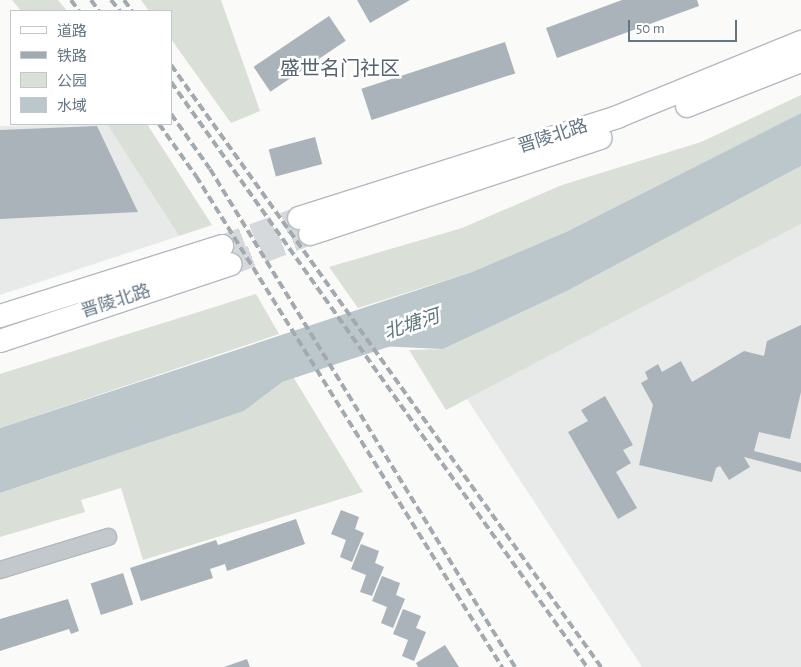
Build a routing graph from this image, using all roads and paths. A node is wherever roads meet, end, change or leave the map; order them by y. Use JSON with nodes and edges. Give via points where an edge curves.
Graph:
{"nodes":[{"id":1,"x":801,"y":42,"type":"edge"},
{"id":2,"x":801,"y":61,"type":"edge"},
{"id":3,"x":0,"y":316,"type":"edge"},
{"id":4,"x":0,"y":341,"type":"edge"},
{"id":5,"x":108,"y":537,"type":"dead end"},
{"id":6,"x":0,"y":570,"type":"edge"}],
"edges":[{"from":1,"to":2,"type":"main road","name":"晋陵北路","via":[[617,117],[305,226],[623,131]]},
{"from":3,"to":4,"type":"main road","name":"晋陵北路","via":[[227,255]]},
{"from":5,"to":6,"type":"street"}]}
